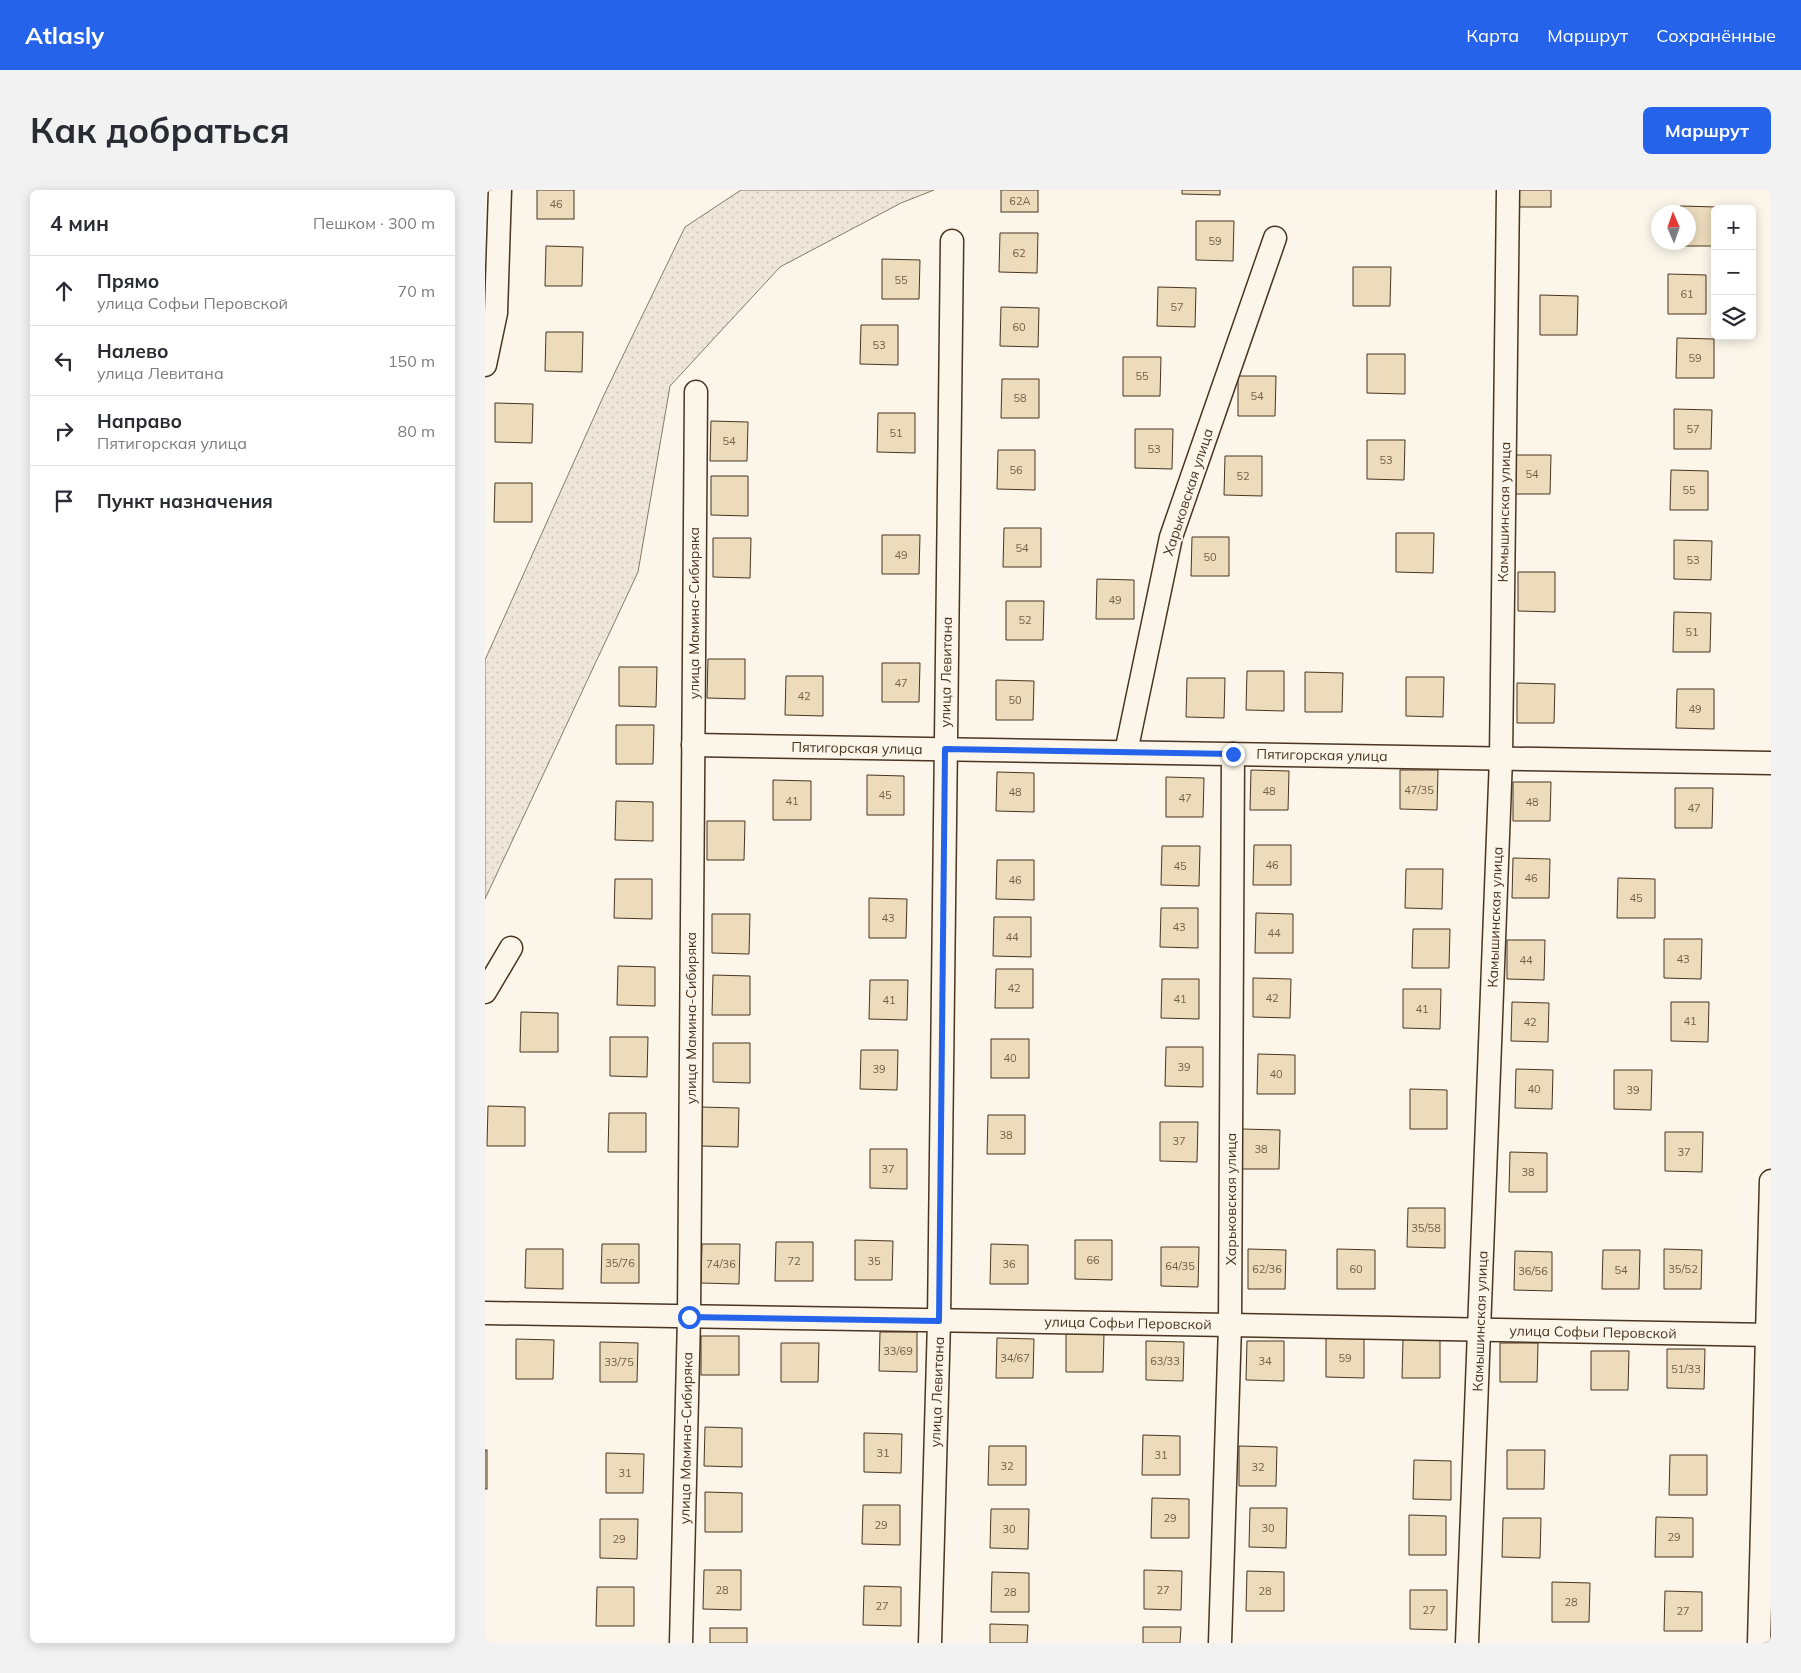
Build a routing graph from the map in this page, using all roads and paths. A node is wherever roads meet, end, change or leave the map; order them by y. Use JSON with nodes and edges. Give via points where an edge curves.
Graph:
{"nodes":[{"id":1,"x":500,"y":190,"type":"edge"},
{"id":2,"x":1508,"y":190,"type":"edge"},
{"id":3,"x":1275,"y":238,"type":"dead end"},
{"id":4,"x":953,"y":241,"type":"dead end"},
{"id":5,"x":485,"y":365,"type":"edge"},
{"id":6,"x":696,"y":392,"type":"dead end"},
{"id":7,"x":693,"y":745,"type":"junction"},
{"id":8,"x":945,"y":749,"type":"junction"},
{"id":9,"x":1126,"y":752,"type":"junction"},
{"id":10,"x":1233,"y":754,"type":"junction"},
{"id":11,"x":1501,"y":758,"type":"junction"},
{"id":12,"x":1771,"y":763,"type":"edge"},
{"id":13,"x":511,"y":948,"type":"dead end"},
{"id":14,"x":485,"y":992,"type":"edge"},
{"id":15,"x":1771,"y":1181,"type":"edge"},
{"id":16,"x":485,"y":1313,"type":"edge"},
{"id":17,"x":689,"y":1317,"type":"junction"},
{"id":18,"x":939,"y":1321,"type":"junction"},
{"id":19,"x":1230,"y":1325,"type":"junction"},
{"id":20,"x":1479,"y":1330,"type":"junction"},
{"id":21,"x":1769,"y":1335,"type":"edge"},
{"id":22,"x":1766,"y":1606,"type":"edge"},
{"id":23,"x":681,"y":1643,"type":"edge"},
{"id":24,"x":930,"y":1643,"type":"edge"},
{"id":25,"x":1220,"y":1643,"type":"edge"},
{"id":26,"x":1467,"y":1643,"type":"edge"},
{"id":27,"x":1759,"y":1643,"type":"edge"}],
"edges":[{"from":1,"to":5,"type":"street","via":[[496,313]]},
{"from":2,"to":11,"type":"street","name":"Камышинская улица"},
{"from":3,"to":9,"type":"street","name":"Харьковская улица","via":[[1171,537]]},
{"from":4,"to":8,"type":"street","name":"улица Левитана"},
{"from":6,"to":7,"type":"street","name":"улица Мамина-Сибиряка"},
{"from":7,"to":8,"type":"street","name":"Пятигорская улица"},
{"from":7,"to":17,"type":"street","name":"улица Мамина-Сибиряка"},
{"from":8,"to":9,"type":"street","name":"Пятигорская улица"},
{"from":8,"to":18,"type":"street","name":"улица Левитана"},
{"from":9,"to":10,"type":"street","name":"Пятигорская улица"},
{"from":10,"to":11,"type":"street","name":"Пятигорская улица"},
{"from":10,"to":19,"type":"street","name":"Харьковская улица"},
{"from":11,"to":12,"type":"street","name":"Пятигорская улица"},
{"from":11,"to":20,"type":"street","name":"Камышинская улица"},
{"from":13,"to":14,"type":"street"},
{"from":15,"to":21,"type":"street"},
{"from":16,"to":17,"type":"street","name":"улица Софьи Перовской"},
{"from":17,"to":18,"type":"street","name":"улица Софьи Перовской"},
{"from":17,"to":23,"type":"street","name":"улица Мамина-Сибиряка"},
{"from":18,"to":19,"type":"street","name":"улица Софьи Перовской"},
{"from":18,"to":24,"type":"street","name":"улица Левитана"},
{"from":19,"to":20,"type":"street","name":"улица Софьи Перовской"},
{"from":19,"to":25,"type":"street","name":"Харьковская улица"},
{"from":20,"to":21,"type":"street","name":"улица Софьи Перовской"},
{"from":20,"to":26,"type":"street","name":"Камышинская улица"},
{"from":21,"to":22,"type":"street"},
{"from":22,"to":27,"type":"street"}]}
